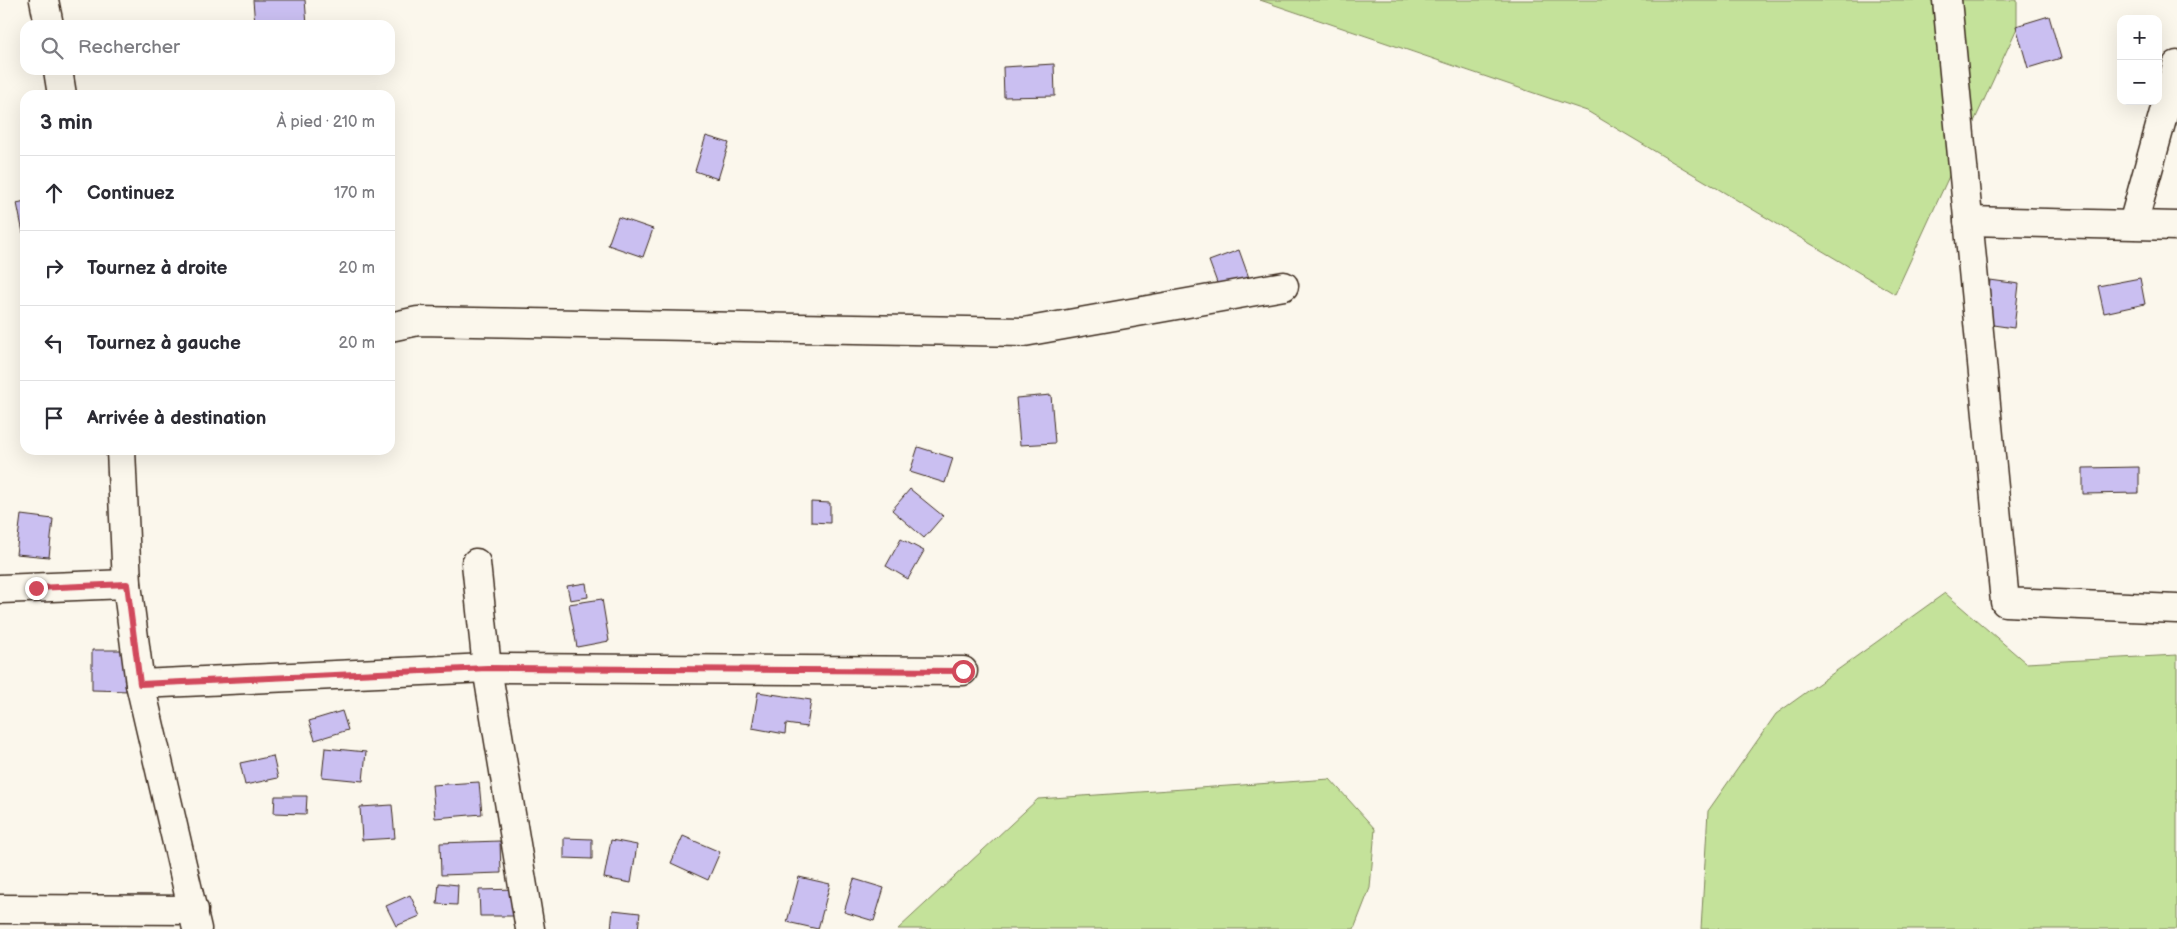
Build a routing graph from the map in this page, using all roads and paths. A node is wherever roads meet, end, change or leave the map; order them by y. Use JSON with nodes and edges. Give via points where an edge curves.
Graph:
{"nodes":[{"id":1,"x":44,"y":0,"type":"edge"},
{"id":2,"x":1948,"y":0,"type":"edge"},
{"id":3,"x":48,"y":20,"type":"edge"},
{"id":4,"x":2177,"y":65,"type":"edge"},
{"id":5,"x":59,"y":75,"type":"edge"},
{"id":6,"x":61,"y":90,"type":"edge"},
{"id":7,"x":1968,"y":221,"type":"junction"},
{"id":8,"x":2133,"y":224,"type":"junction"},
{"id":9,"x":2177,"y":226,"type":"edge"},
{"id":10,"x":1284,"y":286,"type":"dead end"},
{"id":11,"x":395,"y":326,"type":"edge"},
{"id":12,"x":121,"y":455,"type":"edge"},
{"id":13,"x":476,"y":563,"type":"dead end"},
{"id":14,"x":127,"y":584,"type":"junction"},
{"id":15,"x":0,"y":589,"type":"edge"},
{"id":16,"x":2177,"y":609,"type":"edge"},
{"id":17,"x":487,"y":668,"type":"junction"},
{"id":18,"x":963,"y":671,"type":"dead end"},
{"id":19,"x":140,"y":684,"type":"junction"},
{"id":20,"x":0,"y":909,"type":"edge"},
{"id":21,"x":195,"y":920,"type":"edge"},
{"id":22,"x":530,"y":929,"type":"edge"}],
"edges":[{"from":1,"to":3,"type":"street"},
{"from":2,"to":7,"type":"street"},
{"from":4,"to":8,"type":"street"},
{"from":5,"to":6,"type":"street"},
{"from":7,"to":8,"type":"street"},
{"from":7,"to":16,"type":"street","via":[[2005,602]]},
{"from":8,"to":9,"type":"street"},
{"from":10,"to":11,"type":"street","via":[[1024,332],[418,321]]},
{"from":12,"to":14,"type":"street"},
{"from":13,"to":17,"type":"street"},
{"from":14,"to":15,"type":"street"},
{"from":14,"to":19,"type":"street"},
{"from":17,"to":18,"type":"street"},
{"from":17,"to":19,"type":"street"},
{"from":17,"to":22,"type":"street"},
{"from":19,"to":21,"type":"street"},
{"from":20,"to":21,"type":"street"}]}
